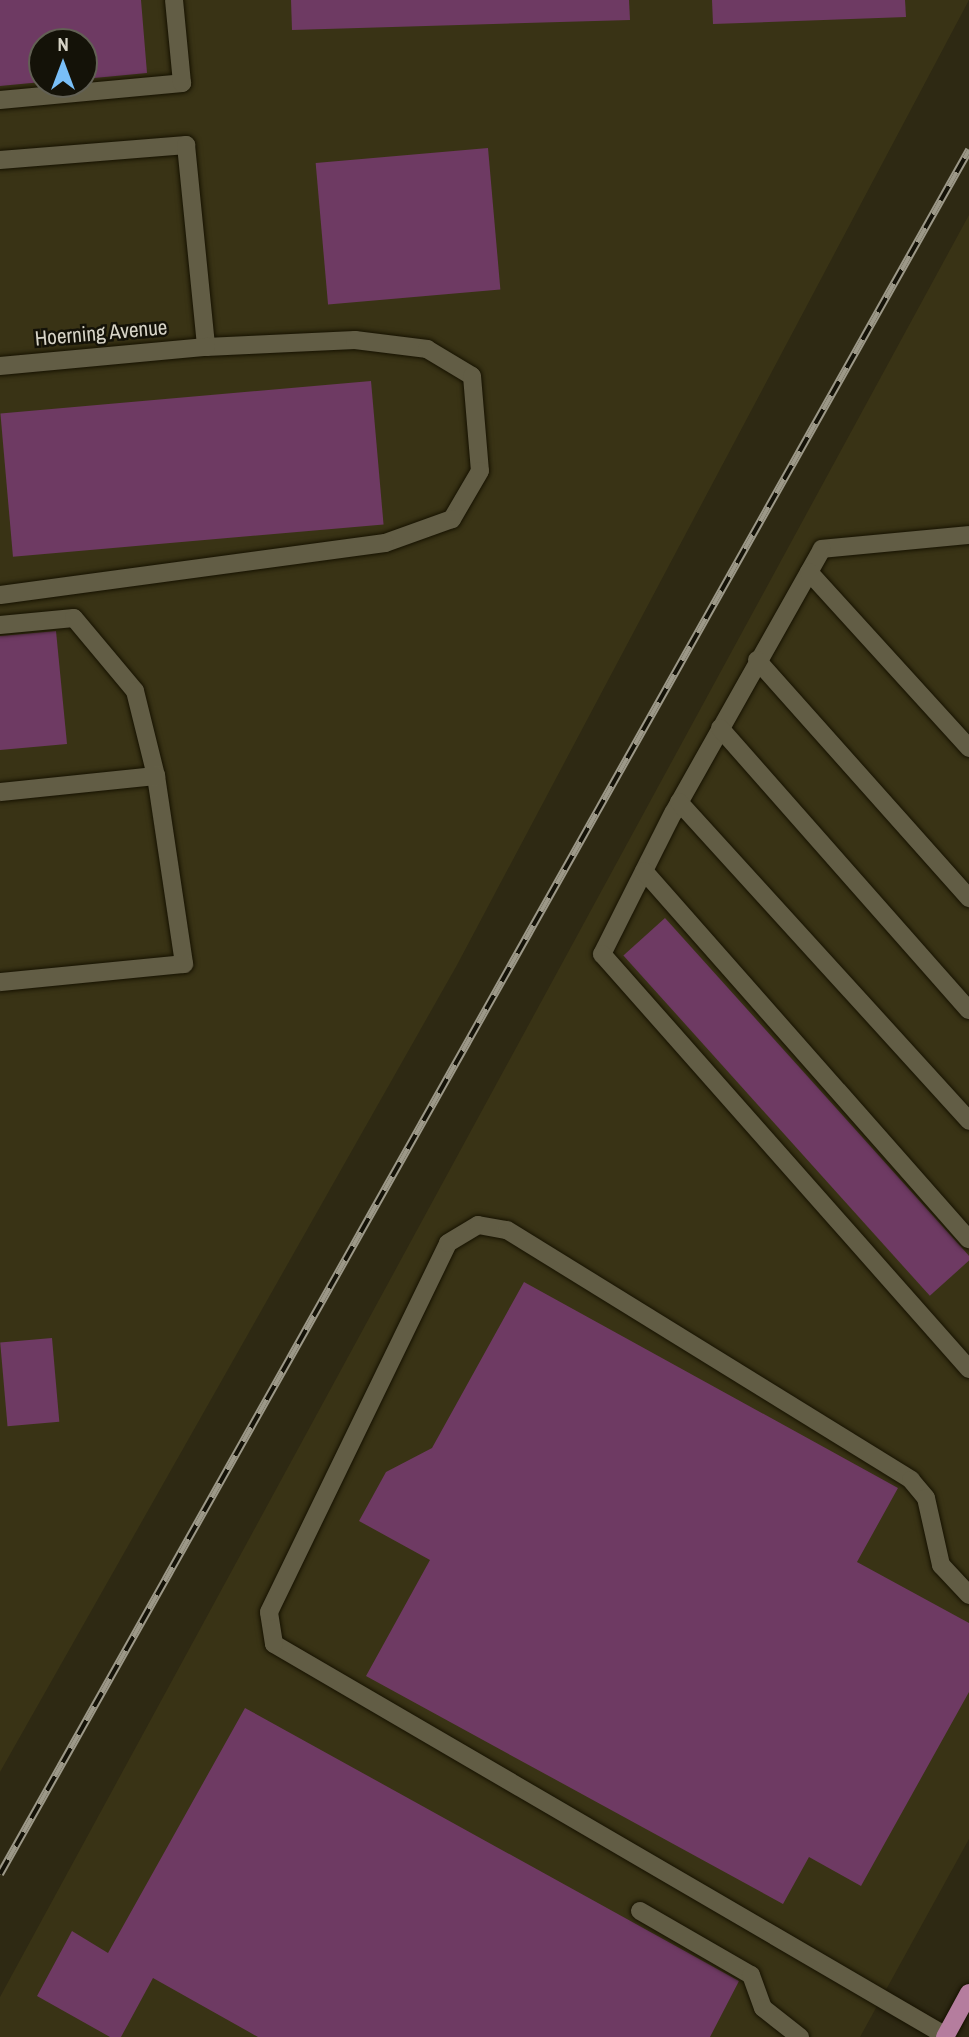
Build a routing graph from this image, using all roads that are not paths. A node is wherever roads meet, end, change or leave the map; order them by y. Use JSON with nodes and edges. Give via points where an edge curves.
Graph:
{"nodes":[{"id":1,"x":174,"y":0,"type":"edge"},
{"id":2,"x":0,"y":100,"type":"edge"},
{"id":3,"x":0,"y":160,"type":"edge"},
{"id":4,"x":206,"y":346,"type":"junction"},
{"id":5,"x":0,"y":366,"type":"edge"},
{"id":6,"x":969,"y":535,"type":"edge"},
{"id":7,"x":809,"y":572,"type":"junction"},
{"id":8,"x":0,"y":595,"type":"edge"},
{"id":9,"x":0,"y":625,"type":"edge"},
{"id":10,"x":757,"y":660,"type":"junction"},
{"id":11,"x":720,"y":728,"type":"junction"},
{"id":12,"x":969,"y":748,"type":"edge"},
{"id":13,"x":156,"y":776,"type":"junction"},
{"id":14,"x":0,"y":792,"type":"edge"},
{"id":15,"x":679,"y":802,"type":"junction"},
{"id":16,"x":643,"y":871,"type":"junction"},
{"id":17,"x":969,"y":898,"type":"edge"},
{"id":18,"x":0,"y":982,"type":"edge"},
{"id":19,"x":969,"y":1010,"type":"edge"},
{"id":20,"x":969,"y":1121,"type":"edge"},
{"id":21,"x":969,"y":1239,"type":"edge"},
{"id":22,"x":969,"y":1368,"type":"edge"},
{"id":23,"x":969,"y":1595,"type":"edge"},
{"id":24,"x":640,"y":1911,"type":"dead end"},
{"id":25,"x":969,"y":1993,"type":"edge"},
{"id":26,"x":800,"y":2037,"type":"edge"},
{"id":27,"x":945,"y":2037,"type":"edge"}],
"edges":[{"from":1,"to":2,"type":"street","via":[[182,83]]},
{"from":3,"to":4,"type":"street","via":[[186,145]]},
{"from":4,"to":5,"type":"street","name":"Hoerning Avenue"},
{"from":4,"to":8,"type":"street","name":"Hoerning Avenue","via":[[355,340],[427,349],[472,376],[480,471],[452,519],[385,543]]},
{"from":6,"to":7,"type":"street","via":[[822,549]]},
{"from":7,"to":10,"type":"street"},
{"from":7,"to":12,"type":"street"},
{"from":9,"to":13,"type":"street","via":[[74,618],[135,691]]},
{"from":10,"to":11,"type":"street"},
{"from":10,"to":17,"type":"street"},
{"from":11,"to":15,"type":"street"},
{"from":11,"to":19,"type":"street"},
{"from":13,"to":14,"type":"street"},
{"from":13,"to":18,"type":"street","via":[[184,964]]},
{"from":15,"to":16,"type":"street"},
{"from":15,"to":20,"type":"street"},
{"from":16,"to":21,"type":"street"},
{"from":16,"to":22,"type":"street","via":[[601,954]]},
{"from":23,"to":27,"type":"street","via":[[941,1565],[926,1498],[911,1480],[507,1230],[478,1225],[448,1243],[269,1612],[274,1644]]},
{"from":24,"to":26,"type":"street","via":[[751,1975],[764,2008]]},
{"from":25,"to":27,"type":"main road"}]}
